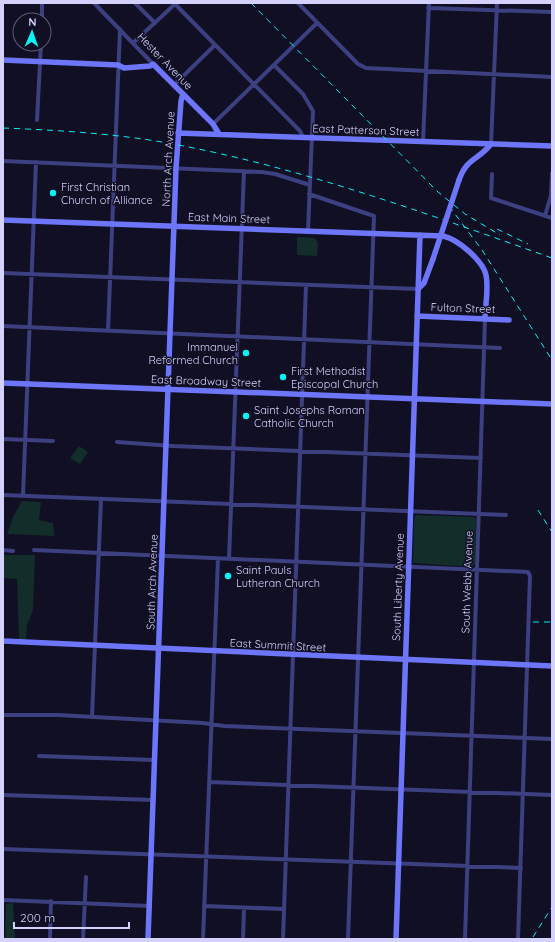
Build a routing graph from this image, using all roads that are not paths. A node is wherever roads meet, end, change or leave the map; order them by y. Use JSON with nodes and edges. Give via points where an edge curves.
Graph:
{"nodes":[{"id":1,"x":95,"y":3,"type":"edge"},
{"id":2,"x":135,"y":3,"type":"edge"},
{"id":3,"x":298,"y":3,"type":"edge"},
{"id":4,"x":428,"y":3,"type":"edge"},
{"id":5,"x":497,"y":3,"type":"edge"},
{"id":6,"x":174,"y":4,"type":"edge"},
{"id":7,"x":428,"y":8,"type":"junction"},
{"id":8,"x":497,"y":11,"type":"junction"},
{"id":9,"x":552,"y":12,"type":"edge"},
{"id":10,"x":317,"y":23,"type":"junction"},
{"id":11,"x":155,"y":24,"type":"junction"},
{"id":12,"x":120,"y":29,"type":"junction"},
{"id":13,"x":133,"y":43,"type":"junction"},
{"id":14,"x":215,"y":45,"type":"junction"},
{"id":15,"x":41,"y":52,"type":"edge"},
{"id":16,"x":3,"y":60,"type":"edge"},
{"id":17,"x":40,"y":61,"type":"junction"},
{"id":18,"x":153,"y":64,"type":"junction"},
{"id":19,"x":118,"y":65,"type":"junction"},
{"id":20,"x":274,"y":65,"type":"junction"},
{"id":21,"x":426,"y":72,"type":"junction"},
{"id":22,"x":494,"y":75,"type":"junction"},
{"id":23,"x":552,"y":77,"type":"edge"},
{"id":24,"x":174,"y":85,"type":"junction"},
{"id":25,"x":254,"y":85,"type":"junction"},
{"id":26,"x":183,"y":94,"type":"junction"},
{"id":27,"x":37,"y":120,"type":"dead end"},
{"id":28,"x":213,"y":124,"type":"junction"},
{"id":29,"x":178,"y":133,"type":"junction"},
{"id":30,"x":220,"y":134,"type":"junction"},
{"id":31,"x":303,"y":137,"type":"junction"},
{"id":32,"x":312,"y":138,"type":"junction"},
{"id":33,"x":423,"y":142,"type":"junction"},
{"id":34,"x":491,"y":144,"type":"junction"},
{"id":35,"x":552,"y":146,"type":"edge"},
{"id":36,"x":3,"y":161,"type":"edge"},
{"id":37,"x":36,"y":162,"type":"junction"},
{"id":38,"x":114,"y":165,"type":"junction"},
{"id":39,"x":176,"y":168,"type":"junction"},
{"id":40,"x":244,"y":170,"type":"junction"},
{"id":41,"x":552,"y":173,"type":"edge"},
{"id":42,"x":492,"y":174,"type":"dead end"},
{"id":43,"x":310,"y":185,"type":"junction"},
{"id":44,"x":309,"y":194,"type":"junction"},
{"id":45,"x":545,"y":216,"type":"junction"},
{"id":46,"x":552,"y":218,"type":"edge"},
{"id":47,"x":3,"y":220,"type":"edge"},
{"id":48,"x":34,"y":221,"type":"junction"},
{"id":49,"x":112,"y":224,"type":"junction"},
{"id":50,"x":175,"y":226,"type":"junction"},
{"id":51,"x":241,"y":229,"type":"junction"},
{"id":52,"x":308,"y":231,"type":"junction"},
{"id":53,"x":373,"y":233,"type":"junction"},
{"id":54,"x":420,"y":235,"type":"junction"},
{"id":55,"x":453,"y":239,"type":"joint"},
{"id":56,"x":3,"y":273,"type":"edge"},
{"id":57,"x":32,"y":274,"type":"junction"},
{"id":58,"x":110,"y":277,"type":"junction"},
{"id":59,"x":173,"y":279,"type":"junction"},
{"id":60,"x":240,"y":282,"type":"junction"},
{"id":61,"x":306,"y":285,"type":"junction"},
{"id":62,"x":371,"y":287,"type":"junction"},
{"id":63,"x":418,"y":289,"type":"junction"},
{"id":64,"x":417,"y":316,"type":"junction"},
{"id":65,"x":485,"y":319,"type":"junction"},
{"id":66,"x":509,"y":320,"type":"dead end"},
{"id":67,"x":3,"y":326,"type":"edge"},
{"id":68,"x":30,"y":328,"type":"junction"},
{"id":69,"x":108,"y":331,"type":"junction"},
{"id":70,"x":171,"y":334,"type":"junction"},
{"id":71,"x":238,"y":337,"type":"junction"},
{"id":72,"x":304,"y":340,"type":"junction"},
{"id":73,"x":369,"y":342,"type":"junction"},
{"id":74,"x":416,"y":344,"type":"junction"},
{"id":75,"x":484,"y":347,"type":"junction"},
{"id":76,"x":500,"y":348,"type":"dead end"},
{"id":77,"x":3,"y":383,"type":"edge"},
{"id":78,"x":27,"y":384,"type":"junction"},
{"id":79,"x":169,"y":390,"type":"junction"},
{"id":80,"x":235,"y":392,"type":"junction"},
{"id":81,"x":302,"y":395,"type":"junction"},
{"id":82,"x":367,"y":398,"type":"junction"},
{"id":83,"x":414,"y":399,"type":"junction"},
{"id":84,"x":482,"y":402,"type":"junction"},
{"id":85,"x":552,"y":404,"type":"edge"},
{"id":86,"x":3,"y":439,"type":"edge"},
{"id":87,"x":25,"y":440,"type":"junction"},
{"id":88,"x":53,"y":441,"type":"dead end"},
{"id":89,"x":117,"y":442,"type":"dead end"},
{"id":90,"x":167,"y":446,"type":"junction"},
{"id":91,"x":233,"y":449,"type":"junction"},
{"id":92,"x":300,"y":451,"type":"junction"},
{"id":93,"x":365,"y":454,"type":"junction"},
{"id":94,"x":412,"y":456,"type":"junction"},
{"id":95,"x":481,"y":458,"type":"junction"},
{"id":96,"x":3,"y":495,"type":"edge"},
{"id":97,"x":23,"y":496,"type":"junction"},
{"id":98,"x":101,"y":499,"type":"junction"},
{"id":99,"x":165,"y":502,"type":"junction"},
{"id":100,"x":231,"y":505,"type":"junction"},
{"id":101,"x":298,"y":507,"type":"junction"},
{"id":102,"x":363,"y":510,"type":"junction"},
{"id":103,"x":411,"y":512,"type":"junction"},
{"id":104,"x":479,"y":514,"type":"junction"},
{"id":105,"x":506,"y":515,"type":"dead end"},
{"id":106,"x":3,"y":550,"type":"edge"},
{"id":107,"x":13,"y":550,"type":"dead end"},
{"id":108,"x":34,"y":550,"type":"dead end"},
{"id":109,"x":99,"y":554,"type":"junction"},
{"id":110,"x":163,"y":557,"type":"junction"},
{"id":111,"x":218,"y":559,"type":"junction"},
{"id":112,"x":229,"y":559,"type":"junction"},
{"id":113,"x":296,"y":562,"type":"junction"},
{"id":114,"x":362,"y":565,"type":"junction"},
{"id":115,"x":409,"y":567,"type":"junction"},
{"id":116,"x":478,"y":570,"type":"junction"},
{"id":117,"x":3,"y":641,"type":"edge"},
{"id":118,"x":94,"y":645,"type":"junction"},
{"id":119,"x":159,"y":648,"type":"junction"},
{"id":120,"x":214,"y":651,"type":"junction"},
{"id":121,"x":293,"y":655,"type":"junction"},
{"id":122,"x":358,"y":658,"type":"junction"},
{"id":123,"x":405,"y":660,"type":"junction"},
{"id":124,"x":474,"y":663,"type":"junction"},
{"id":125,"x":527,"y":665,"type":"junction"},
{"id":126,"x":552,"y":666,"type":"edge"},
{"id":127,"x":3,"y":715,"type":"edge"},
{"id":128,"x":92,"y":717,"type":"junction"},
{"id":129,"x":156,"y":720,"type":"junction"},
{"id":130,"x":211,"y":724,"type":"junction"},
{"id":131,"x":291,"y":729,"type":"junction"},
{"id":132,"x":355,"y":732,"type":"junction"},
{"id":133,"x":403,"y":734,"type":"junction"},
{"id":134,"x":472,"y":736,"type":"junction"},
{"id":135,"x":524,"y":738,"type":"junction"},
{"id":136,"x":552,"y":739,"type":"edge"},
{"id":137,"x":39,"y":756,"type":"dead end"},
{"id":138,"x":155,"y":760,"type":"junction"},
{"id":139,"x":209,"y":782,"type":"junction"},
{"id":140,"x":288,"y":785,"type":"junction"},
{"id":141,"x":353,"y":788,"type":"junction"},
{"id":142,"x":401,"y":790,"type":"junction"},
{"id":143,"x":470,"y":792,"type":"junction"},
{"id":144,"x":523,"y":794,"type":"junction"},
{"id":145,"x":3,"y":795,"type":"edge"},
{"id":146,"x":552,"y":795,"type":"edge"},
{"id":147,"x":154,"y":800,"type":"junction"},
{"id":148,"x":3,"y":849,"type":"edge"},
{"id":149,"x":152,"y":854,"type":"junction"},
{"id":150,"x":206,"y":856,"type":"junction"},
{"id":151,"x":286,"y":858,"type":"junction"},
{"id":152,"x":351,"y":861,"type":"junction"},
{"id":153,"x":398,"y":863,"type":"junction"},
{"id":154,"x":468,"y":866,"type":"junction"},
{"id":155,"x":521,"y":868,"type":"junction"},
{"id":156,"x":86,"y":877,"type":"dead end"},
{"id":157,"x":3,"y":900,"type":"edge"},
{"id":158,"x":51,"y":901,"type":"junction"},
{"id":159,"x":85,"y":903,"type":"junction"},
{"id":160,"x":150,"y":906,"type":"junction"},
{"id":161,"x":204,"y":906,"type":"junction"},
{"id":162,"x":244,"y":908,"type":"junction"},
{"id":163,"x":284,"y":910,"type":"junction"},
{"id":164,"x":50,"y":939,"type":"edge"},
{"id":165,"x":84,"y":939,"type":"edge"},
{"id":166,"x":148,"y":939,"type":"edge"},
{"id":167,"x":203,"y":939,"type":"edge"},
{"id":168,"x":243,"y":939,"type":"edge"},
{"id":169,"x":283,"y":939,"type":"edge"},
{"id":170,"x":348,"y":939,"type":"edge"},
{"id":171,"x":396,"y":939,"type":"edge"},
{"id":172,"x":465,"y":939,"type":"edge"},
{"id":173,"x":518,"y":939,"type":"edge"}],
"edges":[{"from":1,"to":12,"type":"street","name":"Hester Avenue"},
{"from":2,"to":11,"type":"street"},
{"from":3,"to":10,"type":"street"},
{"from":4,"to":7,"type":"street"},
{"from":5,"to":8,"type":"street"},
{"from":6,"to":11,"type":"street"},
{"from":6,"to":14,"type":"street"},
{"from":7,"to":8,"type":"street"},
{"from":7,"to":21,"type":"street"},
{"from":8,"to":9,"type":"street"},
{"from":8,"to":22,"type":"street"},
{"from":10,"to":20,"type":"street"},
{"from":10,"to":21,"type":"street","via":[[358,64],[366,68]]},
{"from":11,"to":13,"type":"street"},
{"from":12,"to":13,"type":"street","name":"Hester Avenue"},
{"from":12,"to":19,"type":"street"},
{"from":13,"to":18,"type":"street","name":"Hester Avenue"},
{"from":14,"to":24,"type":"street"},
{"from":14,"to":25,"type":"street"},
{"from":15,"to":17,"type":"street"},
{"from":16,"to":17,"type":"street"},
{"from":17,"to":19,"type":"street"},
{"from":17,"to":27,"type":"street"},
{"from":18,"to":19,"type":"street","via":[[124,68]]},
{"from":18,"to":24,"type":"street","name":"Hester Avenue"},
{"from":19,"to":38,"type":"street"},
{"from":20,"to":25,"type":"street"},
{"from":20,"to":32,"type":"street","via":[[299,89],[311,105]]},
{"from":21,"to":22,"type":"street"},
{"from":21,"to":33,"type":"street"},
{"from":22,"to":23,"type":"street"},
{"from":22,"to":34,"type":"street"},
{"from":24,"to":26,"type":"street","name":"Hester Avenue"},
{"from":25,"to":28,"type":"street"},
{"from":25,"to":31,"type":"street"},
{"from":26,"to":28,"type":"street","name":"Hester Avenue"},
{"from":26,"to":29,"type":"street","name":"North Arch Avenue","via":[[180,101]]},
{"from":28,"to":30,"type":"street","name":"Hester Avenue"},
{"from":29,"to":30,"type":"street","name":"East Patterson Street"},
{"from":29,"to":39,"type":"street","name":"North Arch Avenue"},
{"from":30,"to":31,"type":"street","name":"East Patterson Street"},
{"from":31,"to":32,"type":"street","name":"East Patterson Street"},
{"from":32,"to":33,"type":"street","name":"East Patterson Street"},
{"from":32,"to":43,"type":"street"},
{"from":33,"to":34,"type":"street","name":"East Patterson Street"},
{"from":34,"to":35,"type":"street","name":"East Patterson Street"},
{"from":34,"to":63,"type":"street","bridge":true,"via":[[463,171],[424,283]]},
{"from":36,"to":37,"type":"street"},
{"from":37,"to":38,"type":"street"},
{"from":37,"to":48,"type":"street"},
{"from":38,"to":39,"type":"street"},
{"from":38,"to":49,"type":"street"},
{"from":39,"to":40,"type":"street"},
{"from":39,"to":50,"type":"street","name":"North Arch Avenue"},
{"from":40,"to":43,"type":"street","via":[[274,173]]},
{"from":40,"to":51,"type":"street"},
{"from":41,"to":45,"type":"street","via":[[551,196]]},
{"from":42,"to":45,"type":"street","via":[[491,198]]},
{"from":43,"to":44,"type":"street"},
{"from":44,"to":52,"type":"street"},
{"from":44,"to":53,"type":"street","via":[[374,216]]},
{"from":45,"to":46,"type":"street"},
{"from":47,"to":48,"type":"street","name":"East Main Street"},
{"from":48,"to":49,"type":"street","name":"East Main Street"},
{"from":48,"to":57,"type":"street"},
{"from":49,"to":50,"type":"street","name":"East Main Street"},
{"from":49,"to":58,"type":"street"},
{"from":50,"to":51,"type":"street","name":"East Main Street"},
{"from":50,"to":59,"type":"street","name":"South Arch Avenue"},
{"from":51,"to":52,"type":"street","name":"East Main Street"},
{"from":51,"to":60,"type":"street"},
{"from":52,"to":53,"type":"street","name":"East Main Street"},
{"from":53,"to":54,"type":"street","name":"East Main Street"},
{"from":53,"to":62,"type":"street"},
{"from":54,"to":55,"type":"street","name":"East Main Street"},
{"from":54,"to":63,"type":"street","name":"South Liberty Avenue"},
{"from":55,"to":65,"type":"street","name":"South Webb Avenue","via":[[473,256],[485,272]]},
{"from":56,"to":57,"type":"street"},
{"from":57,"to":58,"type":"street"},
{"from":57,"to":68,"type":"street"},
{"from":58,"to":59,"type":"street"},
{"from":58,"to":69,"type":"street"},
{"from":59,"to":60,"type":"street"},
{"from":59,"to":70,"type":"street","name":"South Arch Avenue"},
{"from":60,"to":61,"type":"street"},
{"from":60,"to":71,"type":"street"},
{"from":61,"to":62,"type":"street"},
{"from":61,"to":72,"type":"street"},
{"from":62,"to":63,"type":"street"},
{"from":62,"to":73,"type":"street"},
{"from":63,"to":64,"type":"street","name":"South Liberty Avenue"},
{"from":64,"to":65,"type":"street","name":"Fulton Street"},
{"from":64,"to":74,"type":"street","name":"South Liberty Avenue"},
{"from":65,"to":66,"type":"street","name":"Fulton Street"},
{"from":65,"to":75,"type":"street","name":"South Webb Avenue"},
{"from":67,"to":68,"type":"street"},
{"from":68,"to":69,"type":"street"},
{"from":68,"to":78,"type":"street"},
{"from":69,"to":70,"type":"street"},
{"from":70,"to":71,"type":"street"},
{"from":70,"to":79,"type":"street","name":"South Arch Avenue"},
{"from":71,"to":72,"type":"street"},
{"from":71,"to":80,"type":"street"},
{"from":72,"to":73,"type":"street"},
{"from":72,"to":81,"type":"street"},
{"from":73,"to":74,"type":"street"},
{"from":73,"to":82,"type":"street"},
{"from":74,"to":75,"type":"street"},
{"from":74,"to":83,"type":"street","name":"South Liberty Avenue"},
{"from":75,"to":76,"type":"street"},
{"from":75,"to":84,"type":"street","name":"South Webb Avenue"},
{"from":77,"to":78,"type":"street","name":"East Broadway Street"},
{"from":78,"to":79,"type":"street","name":"East Broadway Street"},
{"from":78,"to":87,"type":"street"},
{"from":79,"to":80,"type":"street","name":"East Broadway Street"},
{"from":79,"to":90,"type":"street","name":"South Arch Avenue"},
{"from":80,"to":81,"type":"street","name":"East Broadway Street"},
{"from":80,"to":91,"type":"street"},
{"from":81,"to":82,"type":"street","name":"East Broadway Street"},
{"from":81,"to":92,"type":"street"},
{"from":82,"to":83,"type":"street","name":"East Broadway Street"},
{"from":82,"to":93,"type":"street"},
{"from":83,"to":84,"type":"street","name":"East Broadway Street"},
{"from":83,"to":94,"type":"street","name":"South Liberty Avenue"},
{"from":84,"to":85,"type":"street","name":"East Broadway Street"},
{"from":84,"to":95,"type":"street","name":"South Webb Avenue"},
{"from":86,"to":87,"type":"street"},
{"from":87,"to":88,"type":"street"},
{"from":87,"to":97,"type":"street"},
{"from":89,"to":90,"type":"street"},
{"from":90,"to":91,"type":"street"},
{"from":90,"to":99,"type":"street","name":"South Arch Avenue"},
{"from":91,"to":92,"type":"street"},
{"from":91,"to":100,"type":"street"},
{"from":92,"to":93,"type":"street"},
{"from":92,"to":101,"type":"street"},
{"from":93,"to":94,"type":"street"},
{"from":93,"to":102,"type":"street"},
{"from":94,"to":95,"type":"street"},
{"from":94,"to":103,"type":"street","name":"South Liberty Avenue"},
{"from":95,"to":104,"type":"street","name":"South Webb Avenue"},
{"from":96,"to":97,"type":"street"},
{"from":97,"to":98,"type":"street"},
{"from":98,"to":99,"type":"street"},
{"from":98,"to":109,"type":"street"},
{"from":99,"to":100,"type":"street"},
{"from":99,"to":110,"type":"street","name":"South Arch Avenue"},
{"from":100,"to":101,"type":"street"},
{"from":100,"to":112,"type":"street"},
{"from":101,"to":102,"type":"street"},
{"from":101,"to":113,"type":"street"},
{"from":102,"to":103,"type":"street"},
{"from":102,"to":114,"type":"street"},
{"from":103,"to":104,"type":"street"},
{"from":103,"to":115,"type":"street","name":"South Liberty Avenue"},
{"from":104,"to":105,"type":"street"},
{"from":104,"to":116,"type":"street","name":"South Webb Avenue"},
{"from":106,"to":107,"type":"street"},
{"from":108,"to":109,"type":"street"},
{"from":109,"to":110,"type":"street"},
{"from":109,"to":118,"type":"street"},
{"from":110,"to":111,"type":"street"},
{"from":110,"to":119,"type":"street","name":"South Arch Avenue"},
{"from":111,"to":112,"type":"street"},
{"from":111,"to":120,"type":"street"},
{"from":112,"to":113,"type":"street"},
{"from":113,"to":114,"type":"street"},
{"from":113,"to":121,"type":"street"},
{"from":114,"to":115,"type":"street"},
{"from":114,"to":122,"type":"street"},
{"from":115,"to":116,"type":"street"},
{"from":115,"to":123,"type":"street","name":"South Liberty Avenue"},
{"from":116,"to":124,"type":"street","name":"South Webb Avenue"},
{"from":116,"to":125,"type":"street","via":[[528,572],[530,576]]},
{"from":117,"to":118,"type":"street","name":"East Summit Street"},
{"from":118,"to":119,"type":"street","name":"East Summit Street"},
{"from":118,"to":128,"type":"street"},
{"from":119,"to":120,"type":"street","name":"East Summit Street"},
{"from":119,"to":129,"type":"street","name":"South Arch Avenue"},
{"from":120,"to":121,"type":"street","name":"East Summit Street"},
{"from":120,"to":130,"type":"street"},
{"from":121,"to":122,"type":"street","name":"East Summit Street"},
{"from":121,"to":131,"type":"street"},
{"from":122,"to":123,"type":"street","name":"East Summit Street"},
{"from":122,"to":132,"type":"street"},
{"from":123,"to":124,"type":"street","name":"East Summit Street"},
{"from":123,"to":133,"type":"street","name":"South Liberty Avenue"},
{"from":124,"to":125,"type":"street","name":"East Summit Street"},
{"from":124,"to":134,"type":"street","name":"South Webb Avenue"},
{"from":125,"to":126,"type":"street","name":"East Summit Street"},
{"from":125,"to":135,"type":"street"},
{"from":127,"to":128,"type":"street"},
{"from":128,"to":129,"type":"street"},
{"from":129,"to":130,"type":"street"},
{"from":129,"to":138,"type":"street","name":"South Arch Avenue"},
{"from":130,"to":131,"type":"street"},
{"from":130,"to":139,"type":"street"},
{"from":131,"to":132,"type":"street"},
{"from":131,"to":140,"type":"street"},
{"from":132,"to":133,"type":"street"},
{"from":132,"to":141,"type":"street"},
{"from":133,"to":134,"type":"street"},
{"from":133,"to":142,"type":"street","name":"South Liberty Avenue"},
{"from":134,"to":135,"type":"street"},
{"from":134,"to":143,"type":"street","name":"South Webb Avenue"},
{"from":135,"to":136,"type":"street"},
{"from":135,"to":144,"type":"street"},
{"from":137,"to":138,"type":"street"},
{"from":138,"to":147,"type":"street","name":"South Arch Avenue"},
{"from":139,"to":140,"type":"street"},
{"from":139,"to":150,"type":"street"},
{"from":140,"to":141,"type":"street"},
{"from":140,"to":151,"type":"street"},
{"from":141,"to":142,"type":"street"},
{"from":141,"to":152,"type":"street"},
{"from":142,"to":143,"type":"street"},
{"from":142,"to":153,"type":"street","name":"South Liberty Avenue"},
{"from":143,"to":144,"type":"street"},
{"from":143,"to":154,"type":"street","name":"South Webb Avenue"},
{"from":144,"to":146,"type":"street"},
{"from":144,"to":155,"type":"street"},
{"from":145,"to":147,"type":"street"},
{"from":147,"to":149,"type":"street","name":"South Arch Avenue"},
{"from":148,"to":149,"type":"street"},
{"from":149,"to":150,"type":"street"},
{"from":149,"to":160,"type":"street","name":"South Arch Avenue"},
{"from":150,"to":151,"type":"street"},
{"from":150,"to":161,"type":"street"},
{"from":151,"to":152,"type":"street"},
{"from":151,"to":163,"type":"street"},
{"from":152,"to":153,"type":"street"},
{"from":152,"to":170,"type":"street"},
{"from":153,"to":154,"type":"street"},
{"from":153,"to":171,"type":"street","name":"South Liberty Avenue"},
{"from":154,"to":155,"type":"street"},
{"from":154,"to":172,"type":"street","name":"South Webb Avenue"},
{"from":155,"to":173,"type":"street"},
{"from":156,"to":159,"type":"street"},
{"from":157,"to":158,"type":"street"},
{"from":158,"to":159,"type":"street"},
{"from":158,"to":164,"type":"street"},
{"from":159,"to":160,"type":"street"},
{"from":159,"to":165,"type":"street"},
{"from":160,"to":166,"type":"street","name":"South Arch Avenue"},
{"from":161,"to":162,"type":"street"},
{"from":161,"to":167,"type":"street"},
{"from":162,"to":163,"type":"street"},
{"from":162,"to":168,"type":"street"},
{"from":163,"to":169,"type":"street"}]}
